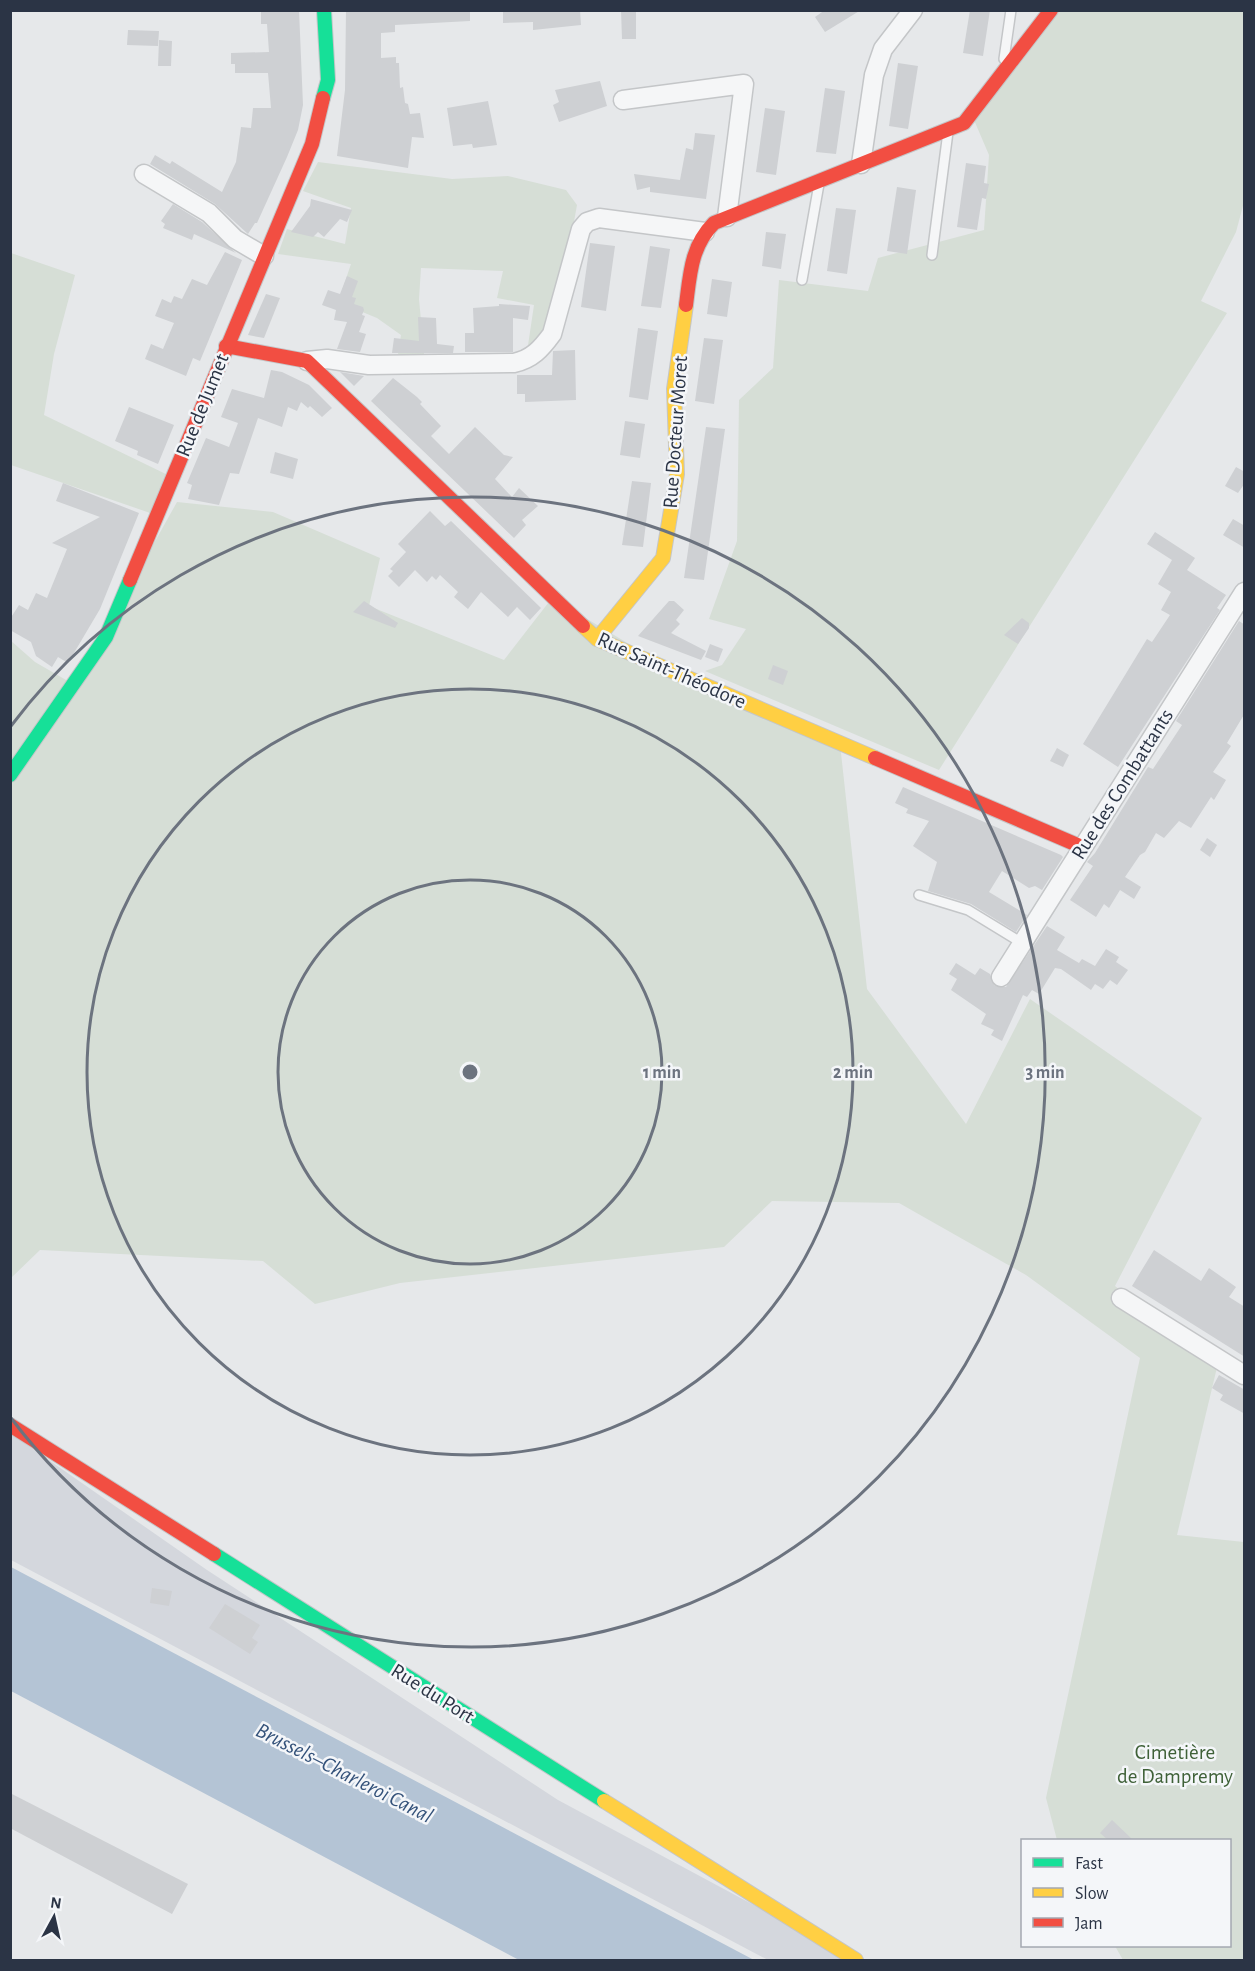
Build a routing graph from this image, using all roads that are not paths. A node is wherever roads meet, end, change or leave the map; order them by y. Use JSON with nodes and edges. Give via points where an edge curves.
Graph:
{"nodes":[{"id":1,"x":324,"y":10,"type":"edge"},
{"id":2,"x":1011,"y":10,"type":"edge"},
{"id":3,"x":1051,"y":10,"type":"edge"},
{"id":4,"x":905,"y":14,"type":"edge"},
{"id":5,"x":1002,"y":74,"type":"junction"},
{"id":6,"x":622,"y":100,"type":"dead end"},
{"id":7,"x":948,"y":129,"type":"junction"},
{"id":8,"x":861,"y":164,"type":"junction"},
{"id":9,"x":144,"y":174,"type":"dead end"},
{"id":10,"x":819,"y":180,"type":"junction"},
{"id":11,"x":727,"y":216,"type":"junction"},
{"id":12,"x":705,"y":232,"type":"junction"},
{"id":13,"x":932,"y":255,"type":"dead end"},
{"id":14,"x":264,"y":256,"type":"junction"},
{"id":15,"x":802,"y":280,"type":"dead end"},
{"id":16,"x":226,"y":346,"type":"junction"},
{"id":17,"x":307,"y":361,"type":"junction"},
{"id":18,"x":1242,"y":602,"type":"edge"},
{"id":19,"x":597,"y":639,"type":"junction"},
{"id":20,"x":10,"y":775,"type":"edge"},
{"id":21,"x":1082,"y":847,"type":"junction"},
{"id":22,"x":919,"y":895,"type":"dead end"},
{"id":23,"x":1022,"y":943,"type":"junction"},
{"id":24,"x":1001,"y":977,"type":"dead end"},
{"id":25,"x":1121,"y":1298,"type":"dead end"},
{"id":26,"x":1245,"y":1375,"type":"edge"},
{"id":27,"x":10,"y":1425,"type":"edge"},
{"id":28,"x":856,"y":1960,"type":"edge"}],
"edges":[{"from":1,"to":14,"type":"street","name":"Rue de Jumet","via":[[328,80],[323,108],[312,144]]},
{"from":2,"to":5,"type":"lane"},
{"from":3,"to":5,"type":"street","name":"Rue Docteur Moret"},
{"from":4,"to":8,"type":"street","via":[[883,49],[874,75]]},
{"from":5,"to":7,"type":"street","name":"Rue Docteur Moret","via":[[964,123]]},
{"from":6,"to":11,"type":"street","via":[[744,84]]},
{"from":7,"to":8,"type":"street","name":"Rue Docteur Moret"},
{"from":7,"to":13,"type":"lane"},
{"from":8,"to":10,"type":"street","name":"Rue Docteur Moret"},
{"from":9,"to":14,"type":"street","via":[[209,213],[235,239]]},
{"from":10,"to":11,"type":"street","name":"Rue Docteur Moret"},
{"from":10,"to":15,"type":"lane"},
{"from":11,"to":12,"type":"street","name":"Rue Docteur Moret"},
{"from":12,"to":17,"type":"street","via":[[599,218],[587,222],[578,238],[552,334],[527,360],[369,365],[327,359]]},
{"from":12,"to":19,"type":"street","name":"Rue Docteur Moret","via":[[693,255],[674,389],[676,474],[663,558]]},
{"from":14,"to":16,"type":"street","name":"Rue de Jumet"},
{"from":16,"to":17,"type":"street"},
{"from":16,"to":20,"type":"street","name":"Rue de Jumet","via":[[106,637]]},
{"from":17,"to":19,"type":"street","name":"Rue Saint-Théodore"},
{"from":18,"to":21,"type":"street","name":"Rue des Combattants"},
{"from":19,"to":21,"type":"street","name":"Rue Saint-Théodore"},
{"from":21,"to":23,"type":"street","name":"Rue des Combattants"},
{"from":22,"to":23,"type":"lane","via":[[968,910]]},
{"from":23,"to":24,"type":"street","name":"Rue des Combattants"},
{"from":25,"to":26,"type":"street"},
{"from":27,"to":28,"type":"street","name":"Rue du Port"}]}
